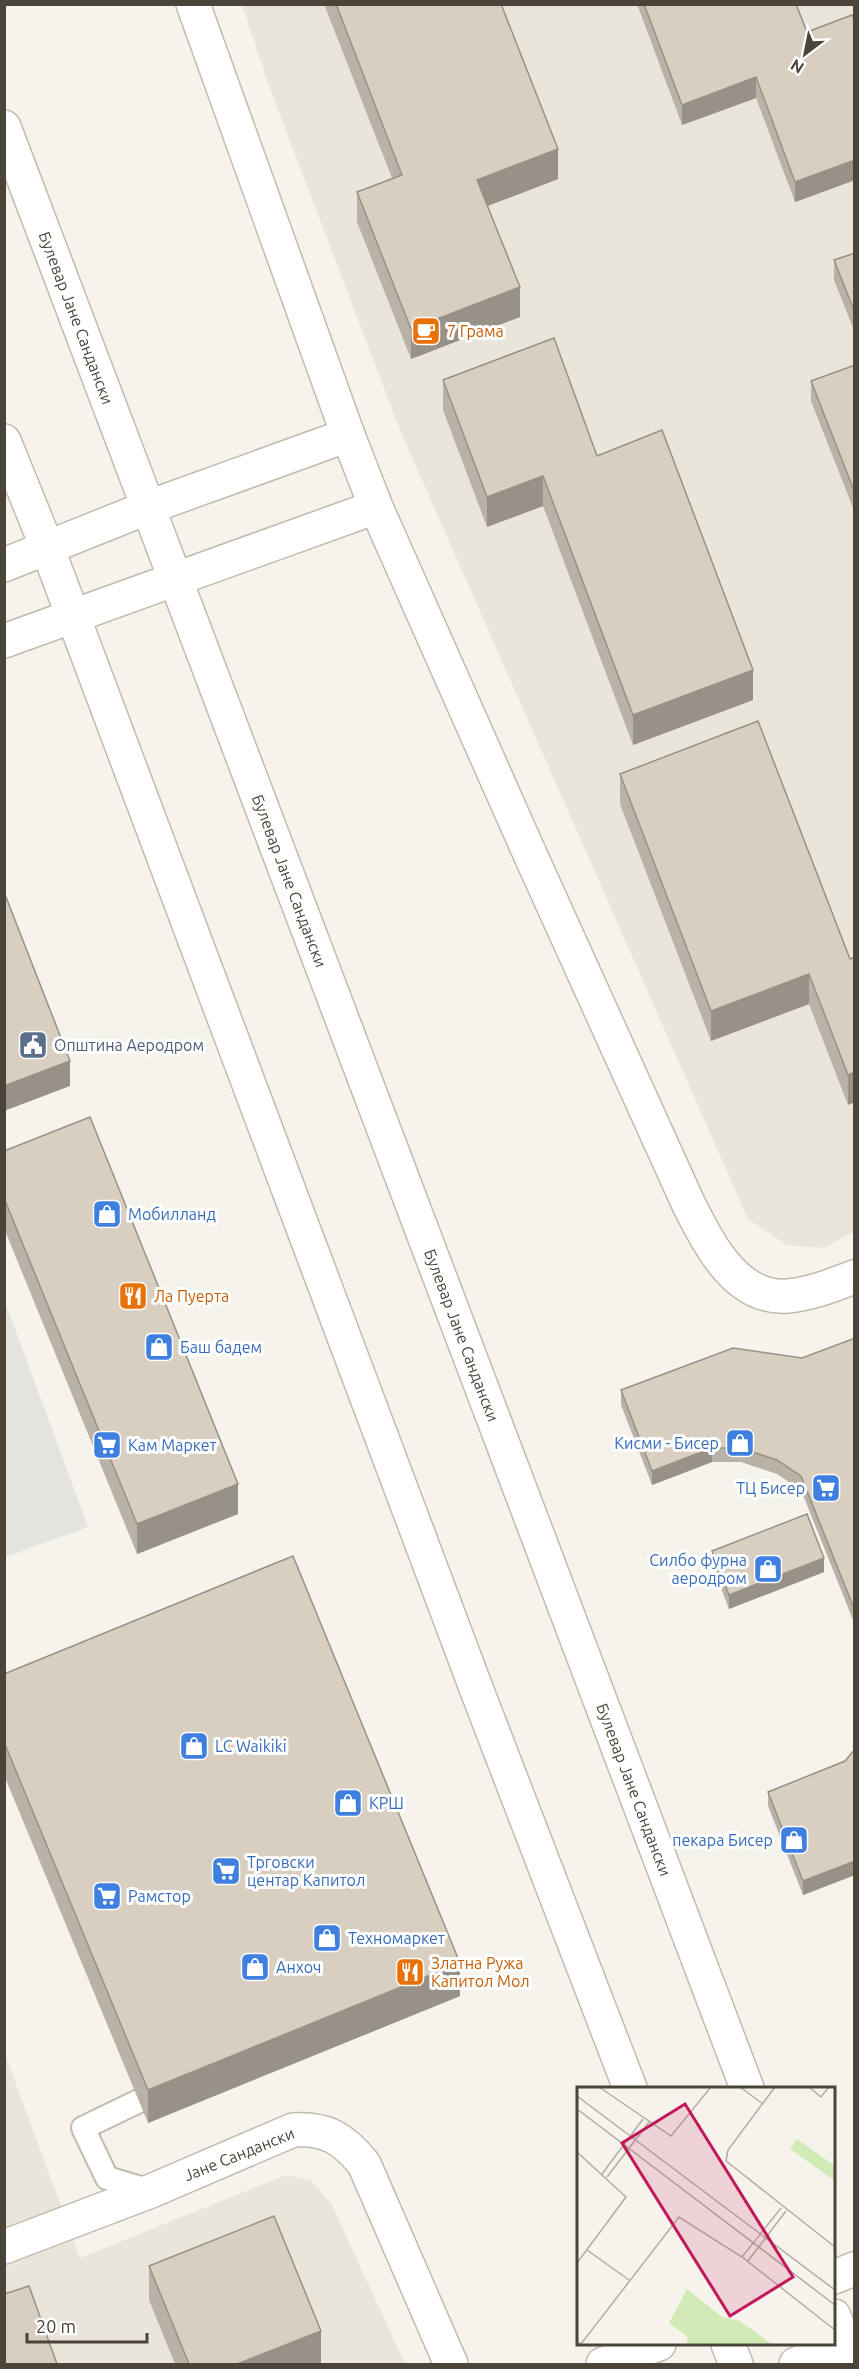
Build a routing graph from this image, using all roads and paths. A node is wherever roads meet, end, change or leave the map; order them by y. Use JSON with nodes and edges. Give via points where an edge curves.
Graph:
{"nodes":[{"id":1,"x":193,"y":4,"type":"edge"},
{"id":2,"x":4,"y":127,"type":"edge"},
{"id":3,"x":348,"y":435,"type":"junction"},
{"id":4,"x":4,"y":441,"type":"edge"},
{"id":5,"x":150,"y":507,"type":"junction"},
{"id":6,"x":376,"y":507,"type":"junction"},
{"id":7,"x":47,"y":547,"type":"junction"},
{"id":8,"x":4,"y":565,"type":"edge"},
{"id":9,"x":177,"y":580,"type":"junction"},
{"id":10,"x":73,"y":616,"type":"junction"},
{"id":11,"x":4,"y":641,"type":"edge"},
{"id":12,"x":855,"y":1277,"type":"edge"},
{"id":13,"x":630,"y":2087,"type":"edge"},
{"id":14,"x":747,"y":2087,"type":"edge"},
{"id":15,"x":139,"y":2101,"type":"edge"},
{"id":16,"x":151,"y":2191,"type":"junction"},
{"id":17,"x":4,"y":2247,"type":"edge"},
{"id":18,"x":855,"y":2269,"type":"edge"},
{"id":19,"x":835,"y":2277,"type":"edge"},
{"id":20,"x":835,"y":2318,"type":"edge"},
{"id":21,"x":654,"y":2345,"type":"edge"},
{"id":22,"x":729,"y":2345,"type":"edge"},
{"id":23,"x":851,"y":2351,"type":"edge"},
{"id":24,"x":451,"y":2364,"type":"edge"},
{"id":25,"x":603,"y":2364,"type":"edge"},
{"id":26,"x":736,"y":2364,"type":"edge"},
{"id":27,"x":796,"y":2364,"type":"edge"}],
"edges":[{"from":1,"to":3,"type":"street"},
{"from":2,"to":5,"type":"street","name":"Булевар Јане Сандански"},
{"from":3,"to":5,"type":"street"},
{"from":3,"to":6,"type":"street"},
{"from":4,"to":7,"type":"street"},
{"from":5,"to":7,"type":"street"},
{"from":5,"to":9,"type":"street","name":"Булевар Јане Сандански"},
{"from":6,"to":9,"type":"street"},
{"from":6,"to":12,"type":"street","via":[[707,1240],[739,1280],[771,1296],[815,1291]]},
{"from":7,"to":8,"type":"street"},
{"from":7,"to":10,"type":"street"},
{"from":9,"to":10,"type":"street"},
{"from":9,"to":14,"type":"street","name":"Булевар Јане Сандански"},
{"from":10,"to":11,"type":"street"},
{"from":10,"to":13,"type":"street"},
{"from":15,"to":16,"type":"lane","via":[[83,2128],[107,2178]]},
{"from":16,"to":17,"type":"street","name":"Јане Сандански"},
{"from":16,"to":24,"type":"street","name":"Јане Сандански","via":[[293,2130],[314,2129],[333,2136],[352,2149],[364,2164]]},
{"from":18,"to":19,"type":"street"},
{"from":20,"to":23,"type":"street"},
{"from":21,"to":25,"type":"street"},
{"from":22,"to":26,"type":"street"},
{"from":23,"to":27,"type":"street"}]}
